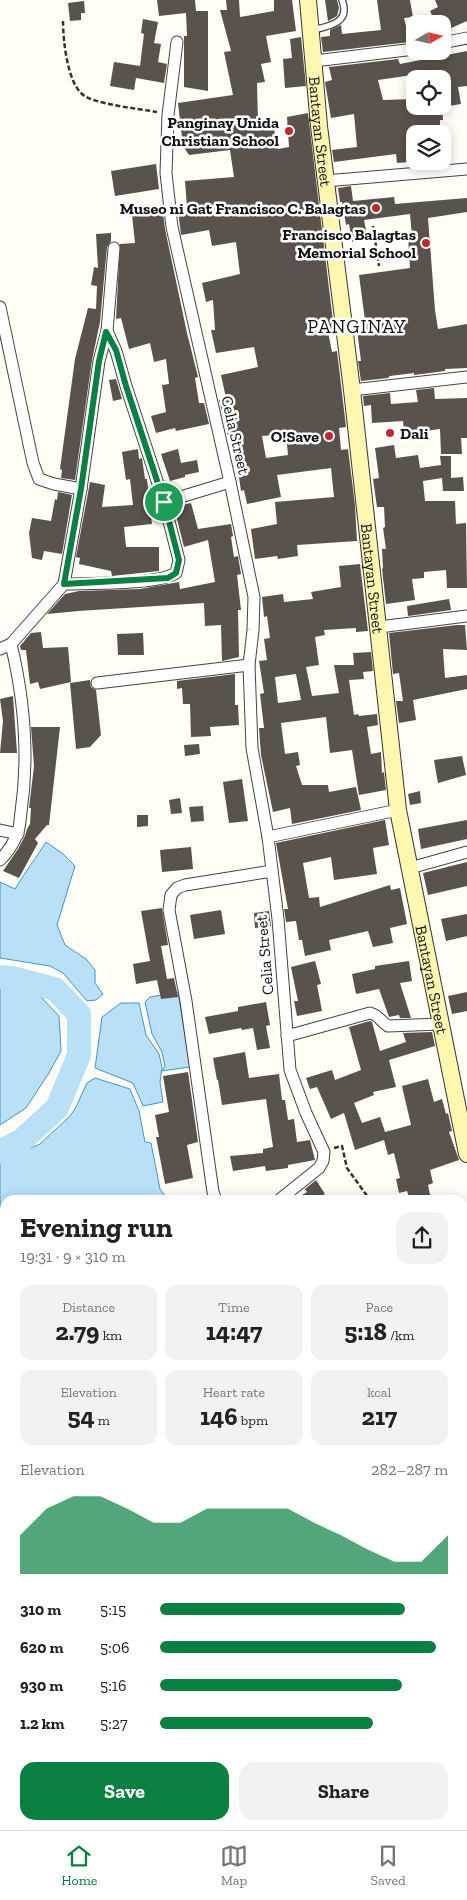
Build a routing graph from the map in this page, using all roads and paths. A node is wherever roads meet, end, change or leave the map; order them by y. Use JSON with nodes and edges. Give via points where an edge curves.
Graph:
{"nodes":[{"id":1,"x":308,"y":0,"type":"edge"},
{"id":2,"x":342,"y":0,"type":"edge"},
{"id":3,"x":63,"y":21,"type":"dead end"},
{"id":4,"x":311,"y":31,"type":"junction"},
{"id":5,"x":467,"y":38,"type":"edge"},
{"id":6,"x":451,"y":41,"type":"edge"},
{"id":7,"x":177,"y":42,"type":"dead end"},
{"id":8,"x":406,"y":50,"type":"edge"},
{"id":9,"x":314,"y":60,"type":"junction"},
{"id":10,"x":168,"y":115,"type":"junction"},
{"id":11,"x":467,"y":169,"type":"edge"},
{"id":12,"x":325,"y":181,"type":"junction"},
{"id":13,"x":373,"y":226,"type":"dead end"},
{"id":14,"x":114,"y":248,"type":"dead end"},
{"id":15,"x":379,"y":266,"type":"dead end"},
{"id":16,"x":0,"y":307,"type":"edge"},
{"id":17,"x":106,"y":332,"type":"junction"},
{"id":18,"x":467,"y":377,"type":"edge"},
{"id":19,"x":352,"y":390,"type":"junction"},
{"id":20,"x":230,"y":482,"type":"junction"},
{"id":21,"x":81,"y":489,"type":"junction"},
{"id":22,"x":164,"y":502,"type":"junction"},
{"id":23,"x":64,"y":584,"type":"junction"},
{"id":24,"x":467,"y":616,"type":"edge"},
{"id":25,"x":378,"y":627,"type":"junction"},
{"id":26,"x":5,"y":646,"type":"edge"},
{"id":27,"x":249,"y":665,"type":"junction"},
{"id":28,"x":97,"y":683,"type":"dead end"},
{"id":29,"x":398,"y":810,"type":"junction"},
{"id":30,"x":0,"y":830,"type":"edge"},
{"id":31,"x":18,"y":834,"type":"junction"},
{"id":32,"x":268,"y":837,"type":"junction"},
{"id":33,"x":467,"y":852,"type":"edge"},
{"id":34,"x":0,"y":860,"type":"edge"},
{"id":35,"x":410,"y":868,"type":"junction"},
{"id":36,"x":272,"y":871,"type":"junction"},
{"id":37,"x":441,"y":1024,"type":"junction"},
{"id":38,"x":287,"y":1036,"type":"junction"},
{"id":39,"x":324,"y":1152,"type":"junction"},
{"id":40,"x":467,"y":1154,"type":"edge"},
{"id":41,"x":214,"y":1195,"type":"edge"},
{"id":42,"x":285,"y":1195,"type":"edge"},
{"id":43,"x":366,"y":1195,"type":"edge"}],
"edges":[{"from":1,"to":4,"type":"main road","name":"Bantayan Street"},
{"from":2,"to":4,"type":"lane","via":[[344,11],[339,21]]},
{"from":3,"to":10,"type":"path","via":[[64,46],[73,80],[82,94],[94,100]]},
{"from":4,"to":9,"type":"main road","name":"Bantayan Street"},
{"from":5,"to":6,"type":"street"},
{"from":7,"to":10,"type":"street","name":"Celia Street"},
{"from":8,"to":9,"type":"street"},
{"from":9,"to":12,"type":"main road","name":"Bantayan Street"},
{"from":10,"to":20,"type":"street","name":"Celia Street","via":[[166,173],[172,227]]},
{"from":11,"to":12,"type":"street"},
{"from":12,"to":19,"type":"main road","name":"Bantayan Street"},
{"from":13,"to":15,"type":"path"},
{"from":14,"to":17,"type":"street"},
{"from":16,"to":21,"type":"street","via":[[33,463],[39,478]]},
{"from":17,"to":21,"type":"street"},
{"from":17,"to":22,"type":"street","via":[[116,350]]},
{"from":18,"to":19,"type":"street"},
{"from":19,"to":25,"type":"main road","name":"Bantayan Street"},
{"from":20,"to":22,"type":"street"},
{"from":20,"to":27,"type":"street","name":"Celia Street","via":[[254,597]]},
{"from":21,"to":23,"type":"street"},
{"from":22,"to":23,"type":"street","via":[[179,560],[176,573],[153,580]]},
{"from":23,"to":26,"type":"street"},
{"from":24,"to":25,"type":"street"},
{"from":25,"to":29,"type":"main road","name":"Bantayan Street"},
{"from":26,"to":31,"type":"street","via":[[17,670],[24,742],[24,793]]},
{"from":27,"to":28,"type":"street"},
{"from":27,"to":32,"type":"street","name":"Celia Street","via":[[252,748]]},
{"from":29,"to":32,"type":"street"},
{"from":29,"to":35,"type":"main road","name":"Bantayan Street"},
{"from":30,"to":31,"type":"street"},
{"from":31,"to":34,"type":"street"},
{"from":32,"to":36,"type":"street","name":"Celia Street"},
{"from":33,"to":35,"type":"street"},
{"from":35,"to":37,"type":"main road","name":"Bantayan Street"},
{"from":36,"to":38,"type":"street","name":"Celia Street"},
{"from":36,"to":41,"type":"street","via":[[177,888],[171,895],[168,910],[186,1001]]},
{"from":37,"to":38,"type":"street","via":[[388,1026],[370,1012]]},
{"from":37,"to":40,"type":"main road","name":"Bantayan Street"},
{"from":38,"to":39,"type":"street","name":"Celia Street","via":[[290,1070]]},
{"from":39,"to":42,"type":"street","via":[[319,1168]]},
{"from":39,"to":43,"type":"path","via":[[342,1146],[347,1168]]}]}
